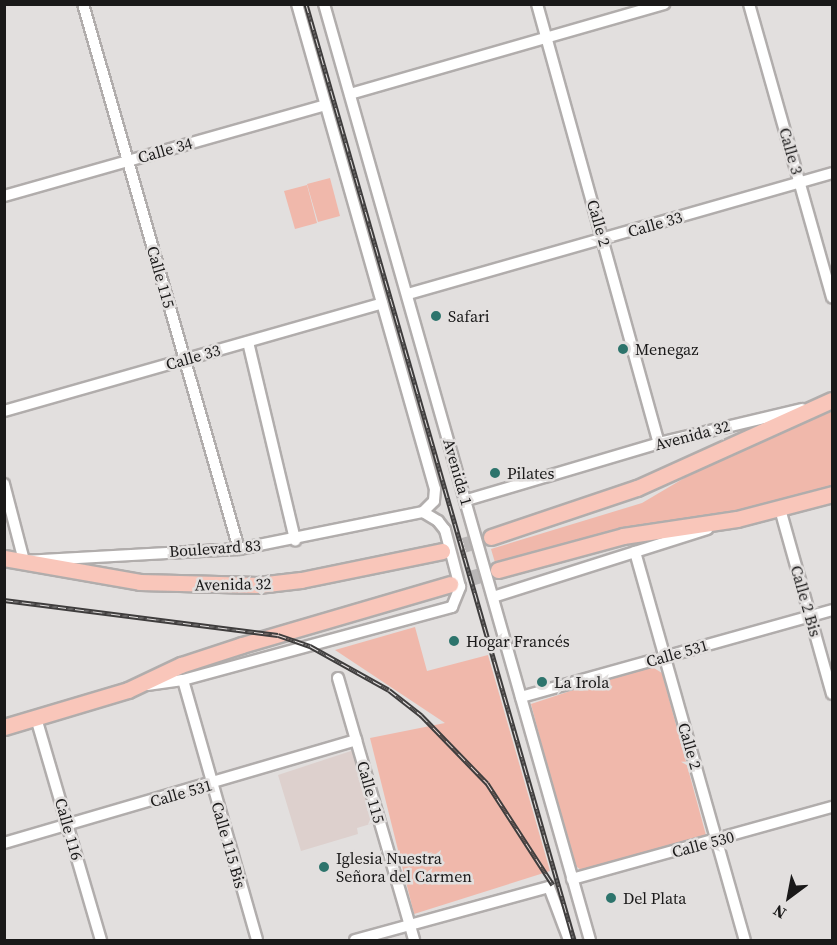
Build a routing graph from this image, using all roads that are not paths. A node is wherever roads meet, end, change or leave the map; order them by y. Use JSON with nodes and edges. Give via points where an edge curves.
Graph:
{"nodes":[{"id":1,"x":83,"y":4,"type":"edge"},
{"id":2,"x":297,"y":4,"type":"edge"},
{"id":3,"x":324,"y":4,"type":"edge"},
{"id":4,"x":537,"y":4,"type":"edge"},
{"id":5,"x":664,"y":4,"type":"edge"},
{"id":6,"x":749,"y":4,"type":"edge"},
{"id":7,"x":546,"y":38,"type":"junction"},
{"id":8,"x":350,"y":94,"type":"junction"},
{"id":9,"x":326,"y":105,"type":"junction"},
{"id":10,"x":128,"y":161,"type":"junction"},
{"id":11,"x":832,"y":173,"type":"edge"},
{"id":12,"x":800,"y":182,"type":"junction"},
{"id":13,"x":4,"y":196,"type":"edge"},
{"id":14,"x":604,"y":238,"type":"junction"},
{"id":15,"x":408,"y":294,"type":"junction"},
{"id":16,"x":832,"y":297,"type":"edge"},
{"id":17,"x":382,"y":303,"type":"junction"},
{"id":18,"x":248,"y":342,"type":"junction"},
{"id":19,"x":185,"y":360,"type":"junction"},
{"id":20,"x":832,"y":400,"type":"edge"},
{"id":21,"x":815,"y":406,"type":"junction"},
{"id":22,"x":4,"y":411,"type":"edge"},
{"id":23,"x":659,"y":443,"type":"junction"},
{"id":24,"x":4,"y":484,"type":"edge"},
{"id":25,"x":832,"y":494,"type":"edge"},
{"id":26,"x":466,"y":500,"type":"junction"},
{"id":27,"x":780,"y":509,"type":"junction"},
{"id":28,"x":423,"y":512,"type":"junction"},
{"id":29,"x":737,"y":519,"type":"junction"},
{"id":30,"x":491,"y":537,"type":"tunnel mouth"},
{"id":31,"x":295,"y":540,"type":"junction"},
{"id":32,"x":239,"y":549,"type":"junction"},
{"id":33,"x":442,"y":551,"type":"tunnel mouth"},
{"id":34,"x":635,"y":552,"type":"junction"},
{"id":35,"x":4,"y":558,"type":"edge"},
{"id":36,"x":24,"y":561,"type":"junction"},
{"id":37,"x":498,"y":570,"type":"tunnel mouth"},
{"id":38,"x":450,"y":584,"type":"tunnel mouth"},
{"id":39,"x":494,"y":597,"type":"junction"},
{"id":40,"x":832,"y":610,"type":"edge"},
{"id":41,"x":810,"y":616,"type":"junction"},
{"id":42,"x":664,"y":657,"type":"junction"},
{"id":43,"x":339,"y":678,"type":"dead end"},
{"id":44,"x":183,"y":680,"type":"junction"},
{"id":45,"x":136,"y":686,"type":"junction"},
{"id":46,"x":832,"y":694,"type":"edge"},
{"id":47,"x":521,"y":697,"type":"junction"},
{"id":48,"x":36,"y":718,"type":"junction"},
{"id":49,"x":4,"y":728,"type":"edge"},
{"id":50,"x":356,"y":740,"type":"junction"},
{"id":51,"x":212,"y":784,"type":"junction"},
{"id":52,"x":832,"y":807,"type":"edge"},
{"id":53,"x":68,"y":824,"type":"junction"},
{"id":54,"x":718,"y":840,"type":"junction"},
{"id":55,"x":4,"y":843,"type":"edge"},
{"id":56,"x":572,"y":879,"type":"junction"},
{"id":57,"x":410,"y":926,"type":"junction"},
{"id":58,"x":101,"y":940,"type":"edge"},
{"id":59,"x":257,"y":940,"type":"edge"},
{"id":60,"x":355,"y":940,"type":"edge"},
{"id":61,"x":414,"y":940,"type":"edge"},
{"id":62,"x":569,"y":940,"type":"edge"},
{"id":63,"x":590,"y":940,"type":"edge"},
{"id":64,"x":745,"y":940,"type":"edge"}],
"edges":[{"from":1,"to":10,"type":"street","name":"Calle 115"},
{"from":2,"to":9,"type":"street","name":"Avenida 1"},
{"from":3,"to":8,"type":"street","name":"Avenida 1"},
{"from":4,"to":7,"type":"street","name":"Calle 2"},
{"from":5,"to":7,"type":"street"},
{"from":6,"to":12,"type":"street","name":"Calle 3"},
{"from":7,"to":8,"type":"street"},
{"from":7,"to":14,"type":"street","name":"Calle 2"},
{"from":8,"to":15,"type":"street","name":"Avenida 1"},
{"from":9,"to":10,"type":"street","name":"Calle 34"},
{"from":9,"to":17,"type":"street","name":"Avenida 1"},
{"from":10,"to":13,"type":"street","name":"Calle 34"},
{"from":10,"to":19,"type":"street","name":"Calle 115"},
{"from":11,"to":12,"type":"street","name":"Calle 33"},
{"from":12,"to":14,"type":"street","name":"Calle 33"},
{"from":12,"to":16,"type":"street","name":"Calle 3"},
{"from":14,"to":15,"type":"street","name":"Calle 33"},
{"from":14,"to":23,"type":"street","name":"Calle 2"},
{"from":15,"to":26,"type":"street","name":"Avenida 1"},
{"from":17,"to":18,"type":"street","name":"Calle 33"},
{"from":17,"to":28,"type":"street","name":"Avenida 1","via":[[435,489],[434,501]]},
{"from":18,"to":19,"type":"street","name":"Calle 33"},
{"from":18,"to":31,"type":"street"},
{"from":19,"to":22,"type":"street","name":"Calle 33"},
{"from":19,"to":32,"type":"street","name":"Calle 115"},
{"from":20,"to":21,"type":"highway","name":"Avenida 32"},
{"from":21,"to":23,"type":"street","name":"Avenida 32"},
{"from":21,"to":30,"type":"highway","name":"Avenida 32","via":[[637,488]]},
{"from":23,"to":26,"type":"street","name":"Avenida 32"},
{"from":24,"to":36,"type":"street"},
{"from":25,"to":27,"type":"highway"},
{"from":26,"to":39,"type":"street","name":"Avenida 1"},
{"from":27,"to":29,"type":"highway"},
{"from":27,"to":41,"type":"street","name":"Calle 2 Bis"},
{"from":28,"to":31,"type":"street","name":"Boulevard 83"},
{"from":28,"to":44,"type":"street","name":"Avenida 1","via":[[445,531],[460,587],[457,602],[445,611]]},
{"from":29,"to":34,"type":"street"},
{"from":29,"to":37,"type":"highway","via":[[623,536]]},
{"from":31,"to":32,"type":"street","name":"Boulevard 83"},
{"from":32,"to":36,"type":"street","name":"Boulevard 83"},
{"from":33,"to":36,"type":"highway","name":"Avenida 32","via":[[258,585],[140,582]]},
{"from":34,"to":39,"type":"street"},
{"from":34,"to":42,"type":"street","name":"Calle 2"},
{"from":35,"to":36,"type":"highway","name":"Boulevard 83"},
{"from":38,"to":45,"type":"highway","via":[[242,645],[181,665]]},
{"from":39,"to":47,"type":"street","name":"Avenida 1"},
{"from":40,"to":41,"type":"street","name":"Calle 531"},
{"from":41,"to":42,"type":"street","name":"Calle 531"},
{"from":41,"to":46,"type":"street","name":"Calle 2 Bis"},
{"from":42,"to":47,"type":"street","name":"Calle 531"},
{"from":42,"to":54,"type":"street","name":"Calle 2"},
{"from":43,"to":50,"type":"street","name":"Calle 115"},
{"from":44,"to":45,"type":"street"},
{"from":44,"to":51,"type":"street","name":"Calle 115 Bis"},
{"from":45,"to":48,"type":"highway"},
{"from":47,"to":56,"type":"street","name":"Avenida 1"},
{"from":48,"to":49,"type":"highway"},
{"from":48,"to":53,"type":"street","name":"Calle 116"},
{"from":50,"to":51,"type":"street","name":"Calle 531"},
{"from":50,"to":57,"type":"street","name":"Calle 115"},
{"from":51,"to":53,"type":"street","name":"Calle 531"},
{"from":51,"to":59,"type":"street","name":"Calle 115 Bis"},
{"from":52,"to":54,"type":"street","name":"Calle 530"},
{"from":53,"to":55,"type":"street","name":"Calle 531"},
{"from":53,"to":58,"type":"street","name":"Calle 116"},
{"from":54,"to":56,"type":"street","name":"Calle 530"},
{"from":54,"to":64,"type":"street","name":"Calle 2"},
{"from":56,"to":63,"type":"street","name":"Avenida 1"},
{"from":57,"to":60,"type":"street"},
{"from":57,"to":61,"type":"street","name":"Calle 115"},
{"from":57,"to":62,"type":"street","via":[[549,887]]}]}
